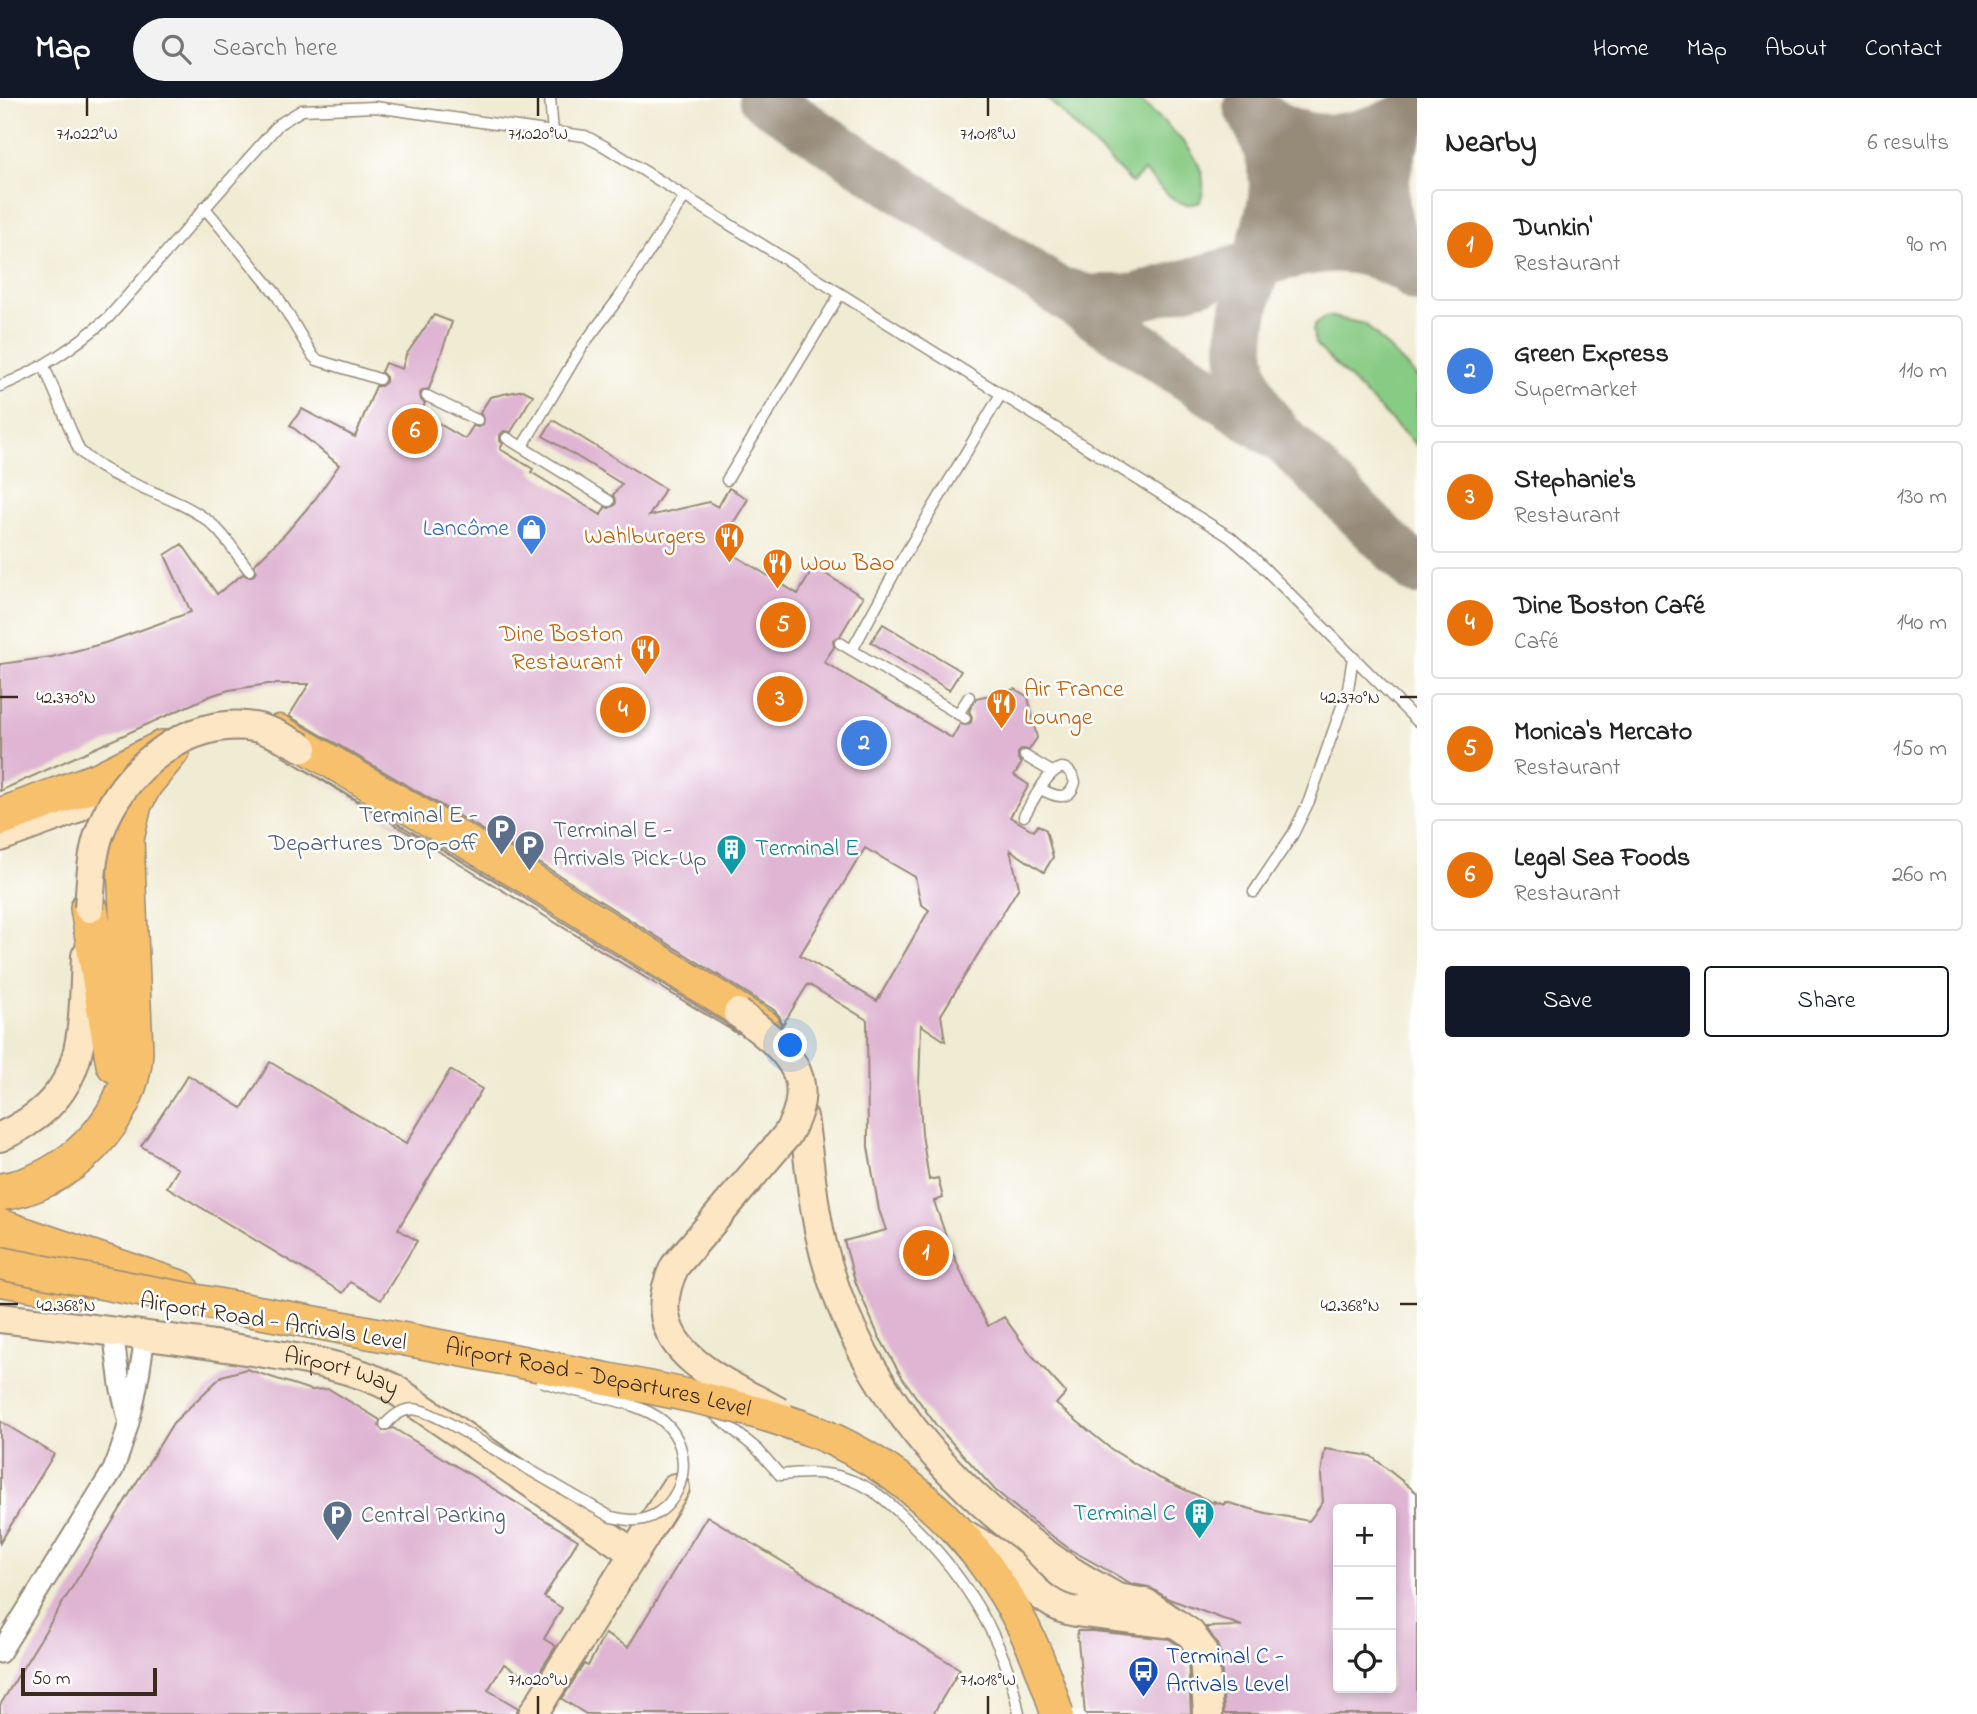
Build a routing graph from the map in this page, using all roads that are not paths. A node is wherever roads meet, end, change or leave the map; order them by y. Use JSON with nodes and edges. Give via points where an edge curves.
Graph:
{"nodes":[{"id":1,"x":550,"y":98,"type":"edge"},
{"id":2,"x":553,"y":132,"type":"junction"},
{"id":3,"x":685,"y":196,"type":"junction"},
{"id":4,"x":204,"y":207,"type":"junction"},
{"id":5,"x":840,"y":293,"type":"junction"},
{"id":6,"x":44,"y":366,"type":"junction"},
{"id":7,"x":379,"y":379,"type":"dead end"},
{"id":8,"x":0,"y":386,"type":"edge"},
{"id":9,"x":1001,"y":394,"type":"junction"},
{"id":10,"x":427,"y":396,"type":"dead end"},
{"id":11,"x":477,"y":420,"type":"dead end"},
{"id":12,"x":507,"y":438,"type":"dead end"},
{"id":13,"x":522,"y":447,"type":"junction"},
{"id":14,"x":727,"y":480,"type":"dead end"},
{"id":15,"x":609,"y":501,"type":"dead end"},
{"id":16,"x":249,"y":570,"type":"dead end"},
{"id":17,"x":840,"y":643,"type":"dead end"},
{"id":18,"x":852,"y":650,"type":"junction"},
{"id":19,"x":1353,"y":657,"type":"junction"},
{"id":20,"x":969,"y":696,"type":"dead end"},
{"id":21,"x":1417,"y":721,"type":"edge"},
{"id":22,"x":171,"y":747,"type":"junction"},
{"id":23,"x":1026,"y":756,"type":"dead end"},
{"id":24,"x":1052,"y":772,"type":"junction"},
{"id":25,"x":1041,"y":789,"type":"junction"},
{"id":26,"x":71,"y":811,"type":"junction"},
{"id":27,"x":0,"y":817,"type":"edge"},
{"id":28,"x":1024,"y":817,"type":"dead end"},
{"id":29,"x":0,"y":837,"type":"edge"},
{"id":30,"x":125,"y":839,"type":"junction"},
{"id":31,"x":1254,"y":892,"type":"dead end"},
{"id":32,"x":89,"y":908,"type":"junction"},
{"id":33,"x":119,"y":1103,"type":"junction"},
{"id":34,"x":803,"y":1116,"type":"junction"},
{"id":35,"x":0,"y":1137,"type":"edge"},
{"id":36,"x":0,"y":1192,"type":"edge"},
{"id":37,"x":0,"y":1209,"type":"edge"},
{"id":38,"x":0,"y":1228,"type":"edge"},
{"id":39,"x":0,"y":1263,"type":"edge"},
{"id":40,"x":0,"y":1280,"type":"edge"},
{"id":41,"x":0,"y":1318,"type":"edge"},
{"id":42,"x":280,"y":1320,"type":"junction"},
{"id":43,"x":113,"y":1331,"type":"junction"},
{"id":44,"x":145,"y":1335,"type":"junction"},
{"id":45,"x":451,"y":1347,"type":"junction"},
{"id":46,"x":493,"y":1358,"type":"junction"},
{"id":47,"x":534,"y":1373,"type":"junction"},
{"id":48,"x":693,"y":1398,"type":"junction"},
{"id":49,"x":768,"y":1416,"type":"junction"},
{"id":50,"x":129,"y":1423,"type":"junction"},
{"id":51,"x":386,"y":1424,"type":"dead end"},
{"id":52,"x":808,"y":1429,"type":"junction"},
{"id":53,"x":955,"y":1528,"type":"junction"},
{"id":54,"x":633,"y":1553,"type":"junction"},
{"id":55,"x":1112,"y":1595,"type":"junction"},
{"id":56,"x":0,"y":1653,"type":"edge"},
{"id":57,"x":533,"y":1714,"type":"edge"},
{"id":58,"x":1019,"y":1714,"type":"edge"},
{"id":59,"x":1048,"y":1714,"type":"edge"},
{"id":60,"x":1056,"y":1714,"type":"edge"},
{"id":61,"x":1207,"y":1714,"type":"edge"}],
"edges":[{"from":1,"to":2,"type":"lane"},
{"from":2,"to":3,"type":"lane","via":[[584,136]]},
{"from":2,"to":4,"type":"lane","via":[[375,107],[302,110],[279,124]]},
{"from":3,"to":5,"type":"lane"},
{"from":3,"to":13,"type":"lane","via":[[583,345]]},
{"from":4,"to":6,"type":"lane","via":[[108,318]]},
{"from":4,"to":7,"type":"lane","via":[[276,294],[317,360]]},
{"from":5,"to":9,"type":"lane"},
{"from":5,"to":14,"type":"lane"},
{"from":6,"to":8,"type":"lane"},
{"from":6,"to":16,"type":"lane","via":[[79,450],[109,471],[207,520]]},
{"from":9,"to":18,"type":"lane"},
{"from":9,"to":19,"type":"lane","via":[[1230,537]]},
{"from":10,"to":11,"type":"lane"},
{"from":12,"to":13,"type":"lane"},
{"from":13,"to":15,"type":"lane"},
{"from":17,"to":18,"type":"lane"},
{"from":18,"to":20,"type":"lane","via":[[961,716]]},
{"from":19,"to":21,"type":"lane"},
{"from":19,"to":31,"type":"lane","via":[[1348,689],[1310,801]]},
{"from":22,"to":26,"type":"main road"},
{"from":22,"to":27,"type":"highway","bridge":true,"via":[[101,780]]},
{"from":22,"to":30,"type":"highway","via":[[133,804]]},
{"from":22,"to":32,"type":"main road","bridge":true,"via":[[129,781],[108,812],[94,853]]},
{"from":22,"to":34,"type":"main road","via":[[230,724],[271,727],[297,740],[768,1029],[802,1068]]},
{"from":22,"to":52,"type":"main road","bridge":true,"via":[[192,735],[236,726],[253,727],[294,743],[716,999],[784,1052],[802,1089],[796,1120],[675,1266],[668,1279],[664,1314],[676,1344],[688,1358]]},
{"from":23,"to":24,"type":"lane"},
{"from":24,"to":25,"type":"lane"},
{"from":24,"to":25,"type":"lane","via":[[1062,768],[1069,772],[1076,782],[1074,789],[1061,797]]},
{"from":25,"to":28,"type":"lane"},
{"from":26,"to":29,"type":"main road"},
{"from":26,"to":30,"type":"highway","via":[[97,810],[110,815]]},
{"from":30,"to":33,"type":"highway","via":[[134,1052]]},
{"from":32,"to":33,"type":"highway"},
{"from":32,"to":35,"type":"main road","via":[[81,1037],[73,1071],[44,1111]]},
{"from":33,"to":36,"type":"highway","via":[[104,1129],[60,1170],[34,1184]]},
{"from":34,"to":49,"type":"main road","via":[[685,1252],[667,1286],[668,1323],[677,1342]]},
{"from":34,"to":55,"type":"main road","via":[[825,1258],[846,1317],[871,1367],[929,1448],[974,1496],[1037,1548]]},
{"from":37,"to":42,"type":"highway","bridge":true},
{"from":38,"to":42,"type":"highway"},
{"from":39,"to":42,"type":"main road","name":"Airport Road - Departures Level","bridge":true},
{"from":40,"to":42,"type":"main road","name":"Airport Road - Arrivals Level"},
{"from":41,"to":43,"type":"main road","name":"Airport Way"},
{"from":42,"to":45,"type":"main road","name":"Airport Road - Departures Level","bridge":true},
{"from":42,"to":46,"type":"main road","name":"Airport Road - Arrivals Level"},
{"from":43,"to":44,"type":"main road","name":"Airport Way"},
{"from":43,"to":50,"type":"street"},
{"from":44,"to":50,"type":"street"},
{"from":44,"to":54,"type":"main road","name":"Airport Way","via":[[308,1360],[354,1371],[393,1388]]},
{"from":45,"to":47,"type":"lane","bridge":true},
{"from":45,"to":52,"type":"main road","name":"Airport Road - Departures Level","bridge":true,"via":[[727,1405]]},
{"from":46,"to":47,"type":"main road","name":"Airport Road - Arrivals Level"},
{"from":46,"to":54,"type":"main road","via":[[653,1414],[668,1426],[681,1462],[678,1483]]},
{"from":47,"to":48,"type":"main road","name":"Airport Road - Arrivals Level"},
{"from":47,"to":51,"type":"lane","bridge":true,"via":[[642,1409],[666,1423],[676,1438],[683,1468],[679,1487],[668,1503],[644,1519],[611,1517],[421,1410],[400,1411]]},
{"from":48,"to":49,"type":"main road","name":"Airport Road - Arrivals Level"},
{"from":48,"to":58,"type":"lane","via":[[748,1441],[780,1475],[819,1472],[855,1481],[912,1524],[956,1575],[986,1623],[1004,1662]]},
{"from":49,"to":53,"type":"main road","name":"Airport Road - Arrivals Level","via":[[860,1453],[913,1490]]},
{"from":50,"to":56,"type":"street","via":[[113,1470]]},
{"from":52,"to":53,"type":"main road","name":"Airport Road - Departures Level","via":[[888,1471]]},
{"from":53,"to":55,"type":"main road","via":[[1041,1580],[1076,1591]]},
{"from":53,"to":59,"type":"main road","via":[[998,1583],[1030,1640]]},
{"from":53,"to":60,"type":"main road","name":"Airport Road - Departures Level","bridge":true,"via":[[1014,1607],[1037,1655]]},
{"from":53,"to":61,"type":"main road","bridge":true,"via":[[1006,1561],[1059,1608],[1177,1627],[1197,1648]]},
{"from":54,"to":57,"type":"main road"},
{"from":55,"to":61,"type":"main road","via":[[1145,1603],[1197,1641],[1204,1656]]}]}
